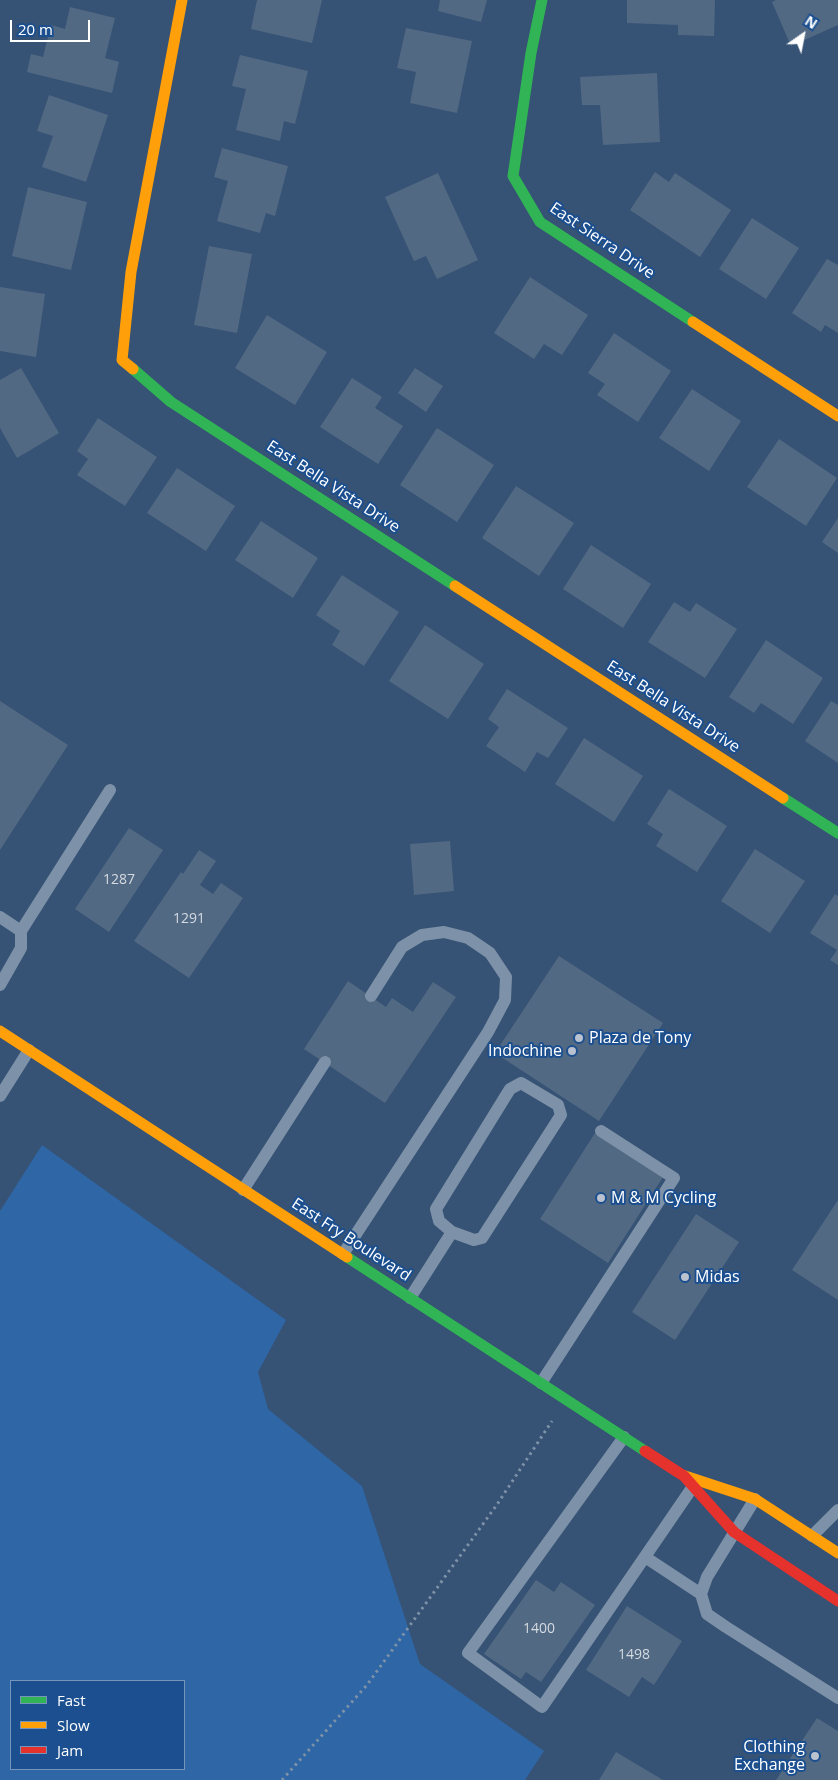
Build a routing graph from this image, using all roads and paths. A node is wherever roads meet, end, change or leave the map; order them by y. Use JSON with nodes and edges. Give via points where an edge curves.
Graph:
{"nodes":[{"id":1,"x":182,"y":0,"type":"edge"},
{"id":2,"x":542,"y":0,"type":"edge"},
{"id":3,"x":838,"y":416,"type":"edge"},
{"id":4,"x":110,"y":790,"type":"dead end"},
{"id":5,"x":838,"y":833,"type":"edge"},
{"id":6,"x":0,"y":917,"type":"edge"},
{"id":7,"x":21,"y":930,"type":"junction"},
{"id":8,"x":0,"y":985,"type":"edge"},
{"id":9,"x":371,"y":996,"type":"dead end"},
{"id":10,"x":0,"y":1031,"type":"edge"},
{"id":11,"x":29,"y":1050,"type":"junction"},
{"id":12,"x":325,"y":1062,"type":"dead end"},
{"id":13,"x":0,"y":1096,"type":"edge"},
{"id":14,"x":601,"y":1131,"type":"dead end"},
{"id":15,"x":243,"y":1190,"type":"junction"},
{"id":16,"x":452,"y":1232,"type":"junction"},
{"id":17,"x":342,"y":1254,"type":"junction"},
{"id":18,"x":410,"y":1298,"type":"junction"},
{"id":19,"x":541,"y":1383,"type":"junction"},
{"id":20,"x":566,"y":1400,"type":"junction"},
{"id":21,"x":624,"y":1437,"type":"junction"},
{"id":22,"x":695,"y":1483,"type":"junction"},
{"id":23,"x":755,"y":1499,"type":"junction"},
{"id":24,"x":838,"y":1510,"type":"edge"},
{"id":25,"x":734,"y":1532,"type":"junction"},
{"id":26,"x":812,"y":1536,"type":"junction"},
{"id":27,"x":838,"y":1553,"type":"edge"},
{"id":28,"x":645,"y":1557,"type":"junction"},
{"id":29,"x":701,"y":1594,"type":"junction"},
{"id":30,"x":838,"y":1601,"type":"edge"},
{"id":31,"x":838,"y":1698,"type":"edge"},
{"id":32,"x":282,"y":1780,"type":"edge"}],
"edges":[{"from":1,"to":5,"type":"street","name":"East Bella Vista Drive","via":[[131,272],[122,360],[171,402]]},
{"from":2,"to":3,"type":"street","name":"East Sierra Drive","via":[[513,176],[540,222]]},
{"from":4,"to":7,"type":"lane"},
{"from":6,"to":7,"type":"lane"},
{"from":7,"to":8,"type":"lane","via":[[21,948]]},
{"from":9,"to":17,"type":"lane","via":[[402,947],[422,935],[444,932],[468,938],[490,953],[506,977],[505,1000],[488,1032]]},
{"from":10,"to":11,"type":"street","name":"East Fry Boulevard"},
{"from":11,"to":13,"type":"lane"},
{"from":11,"to":15,"type":"street","name":"East Fry Boulevard"},
{"from":12,"to":15,"type":"lane"},
{"from":14,"to":19,"type":"lane","via":[[674,1178]]},
{"from":15,"to":17,"type":"street","name":"East Fry Boulevard"},
{"from":16,"to":16,"type":"lane","via":[[474,1240],[482,1238],[561,1115],[558,1105],[521,1083],[510,1089],[436,1209],[439,1221]]},
{"from":16,"to":18,"type":"lane"},
{"from":17,"to":18,"type":"street","name":"East Fry Boulevard"},
{"from":18,"to":19,"type":"street","name":"East Fry Boulevard"},
{"from":19,"to":20,"type":"street","name":"East Fry Boulevard"},
{"from":20,"to":21,"type":"street","name":"East Fry Boulevard"},
{"from":20,"to":32,"type":"path","via":[[496,1506],[367,1685]]},
{"from":21,"to":22,"type":"street","name":"East Fry Boulevard"},
{"from":21,"to":28,"type":"lane","via":[[468,1653],[542,1707]]},
{"from":22,"to":23,"type":"street","name":"East Fry Boulevard"},
{"from":22,"to":25,"type":"street","name":"East Fry Boulevard"},
{"from":22,"to":28,"type":"lane"},
{"from":23,"to":25,"type":"lane"},
{"from":23,"to":26,"type":"street","name":"East Fry Boulevard"},
{"from":24,"to":26,"type":"lane"},
{"from":25,"to":29,"type":"lane","via":[[707,1577]]},
{"from":25,"to":30,"type":"street","name":"East Fry Boulevard"},
{"from":26,"to":27,"type":"street","name":"East Fry Boulevard"},
{"from":28,"to":29,"type":"lane"},
{"from":29,"to":31,"type":"lane","via":[[707,1614]]}]}
